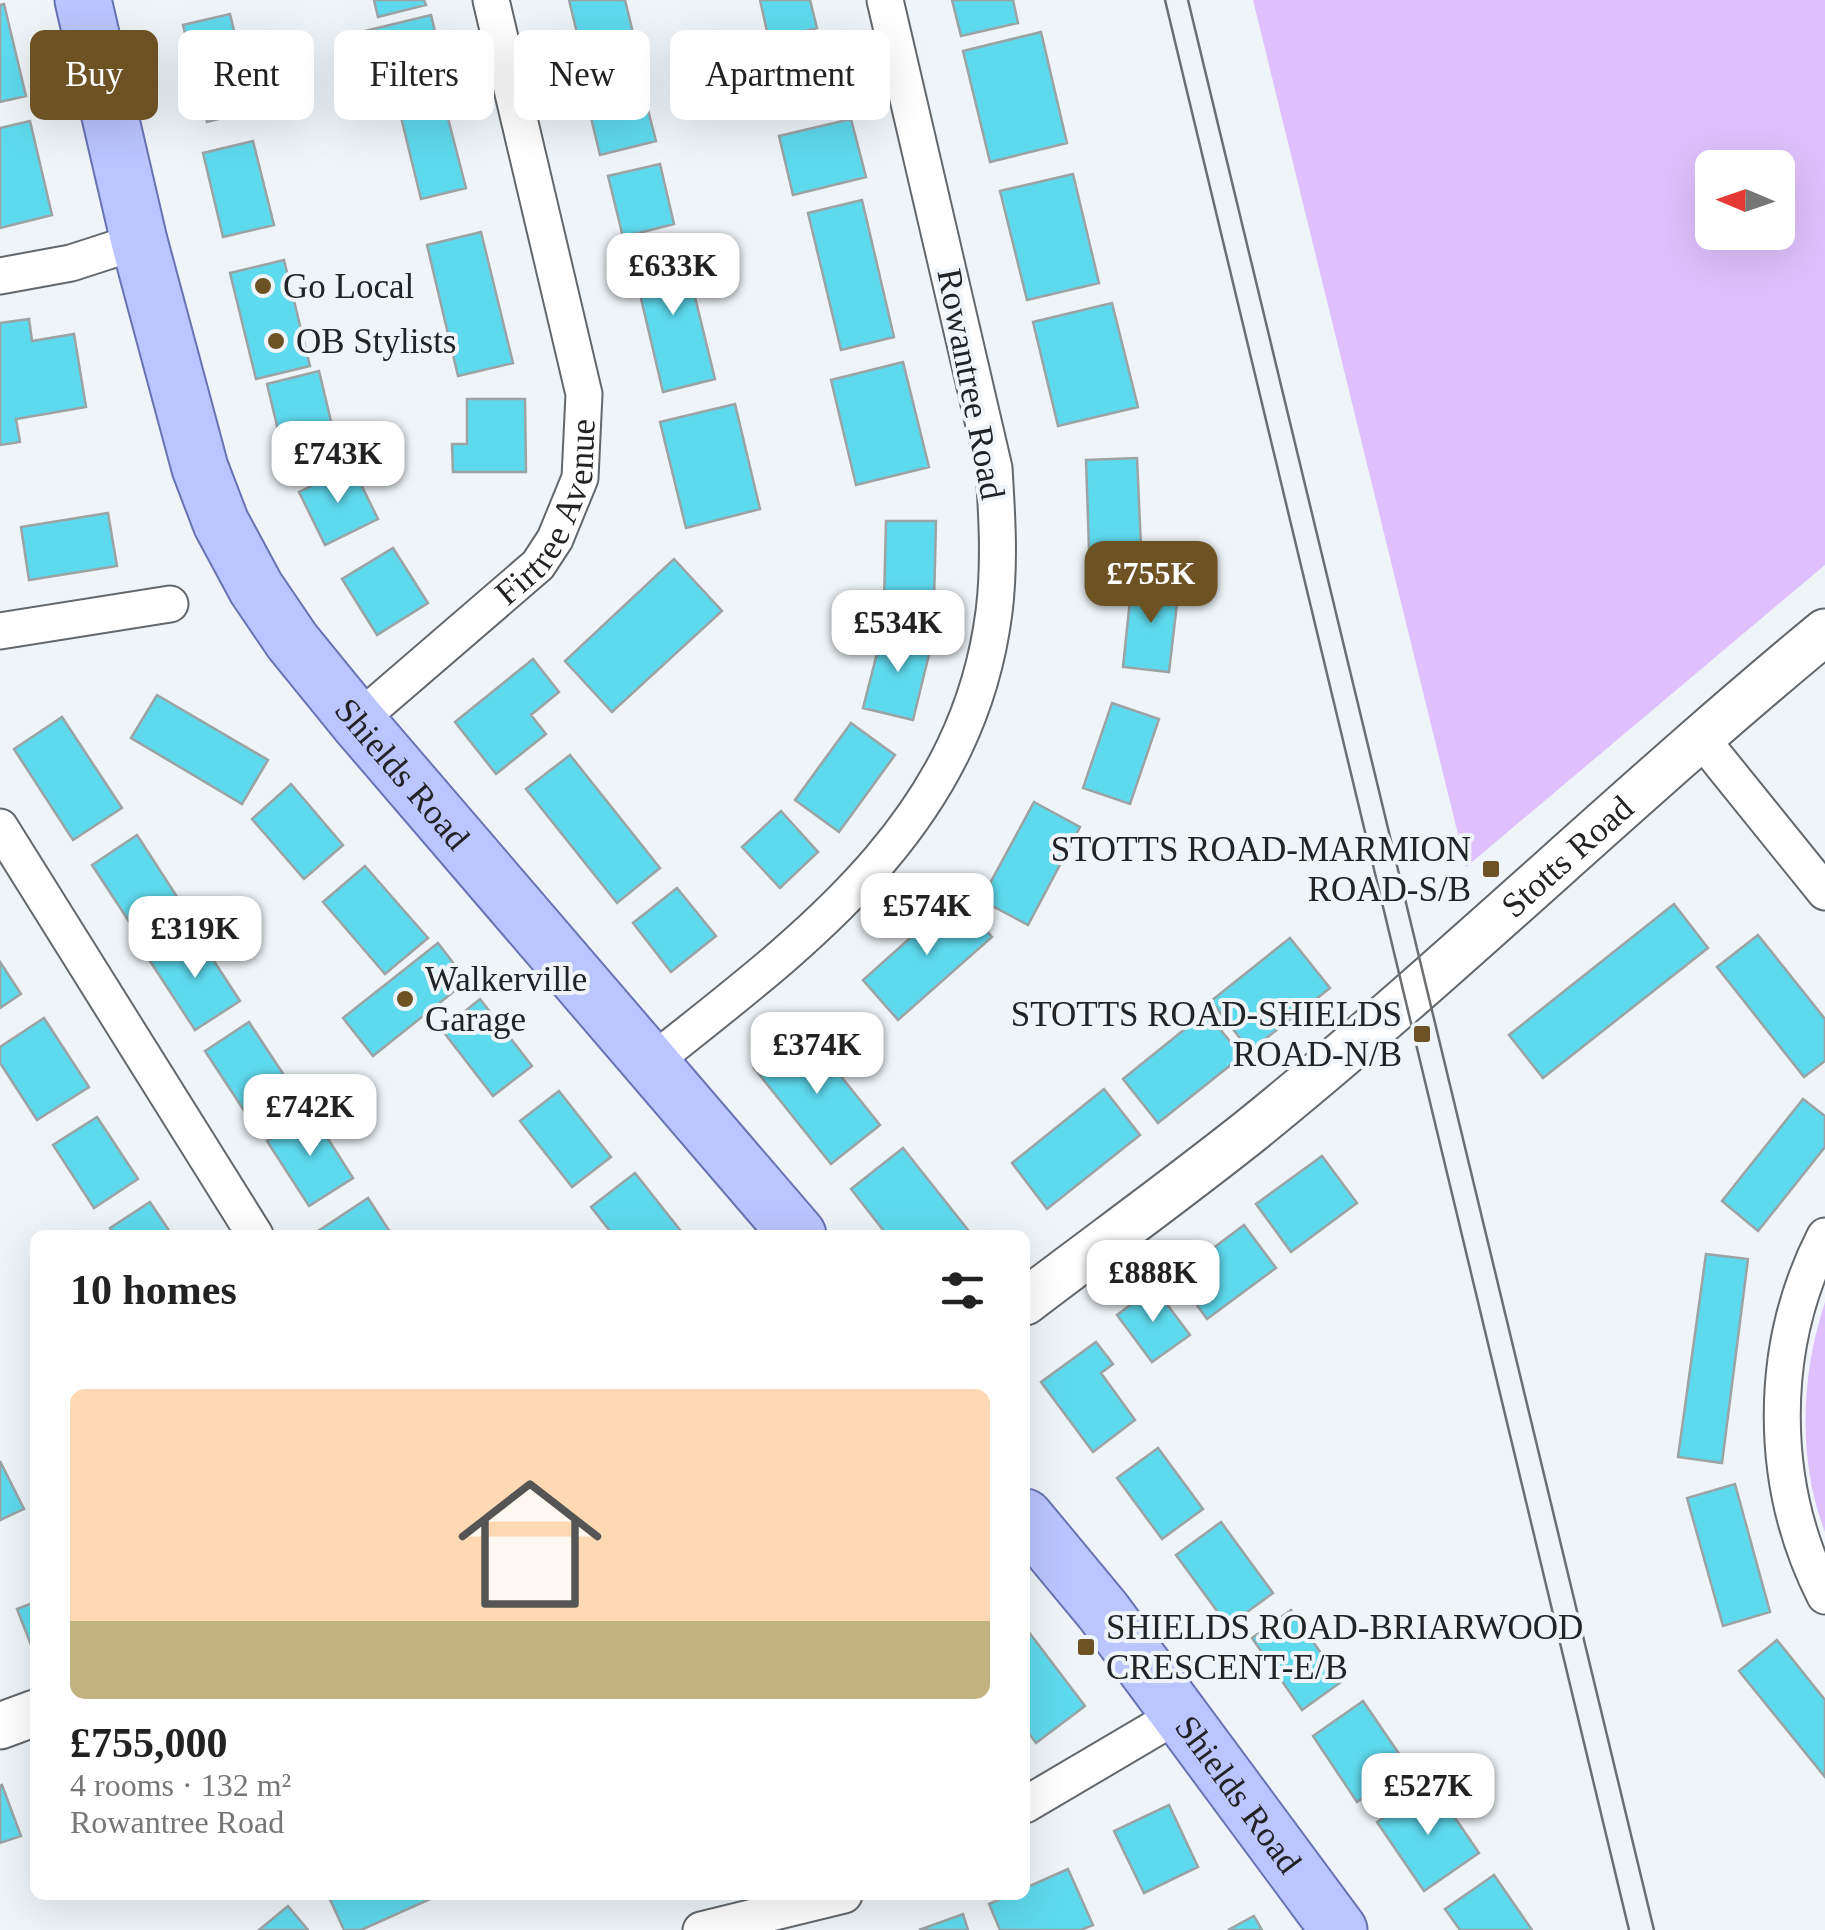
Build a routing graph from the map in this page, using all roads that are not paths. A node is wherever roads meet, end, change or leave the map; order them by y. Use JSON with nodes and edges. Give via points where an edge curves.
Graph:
{"nodes":[{"id":1,"x":83,"y":0,"type":"edge"},
{"id":2,"x":492,"y":0,"type":"edge"},
{"id":3,"x":885,"y":0,"type":"edge"},
{"id":4,"x":139,"y":241,"type":"junction"},
{"id":5,"x":0,"y":276,"type":"edge"},
{"id":6,"x":170,"y":604,"type":"dead end"},
{"id":7,"x":0,"y":631,"type":"edge"},
{"id":8,"x":1825,"y":632,"type":"edge"},
{"id":9,"x":357,"y":720,"type":"junction"},
{"id":10,"x":1699,"y":736,"type":"junction"},
{"id":11,"x":0,"y":827,"type":"edge"},
{"id":12,"x":1825,"y":892,"type":"edge"},
{"id":13,"x":652,"y":1062,"type":"junction"},
{"id":14,"x":253,"y":1230,"type":"edge"},
{"id":15,"x":794,"y":1230,"type":"edge"},
{"id":16,"x":1825,"y":1236,"type":"edge"},
{"id":17,"x":1030,"y":1298,"type":"edge"},
{"id":18,"x":1030,"y":1523,"type":"edge"},
{"id":19,"x":1825,"y":1596,"type":"edge"},
{"id":20,"x":1181,"y":1714,"type":"junction"},
{"id":21,"x":30,"y":1715,"type":"edge"},
{"id":22,"x":0,"y":1726,"type":"edge"},
{"id":23,"x":1030,"y":1803,"type":"edge"},
{"id":24,"x":824,"y":1900,"type":"edge"},
{"id":25,"x":701,"y":1930,"type":"edge"},
{"id":26,"x":1339,"y":1930,"type":"edge"}],
"edges":[{"from":1,"to":4,"type":"main road","name":"Shields Road"},
{"from":2,"to":9,"type":"street","name":"Firtree Avenue","via":[[579,360],[585,439],[580,478],[538,565]]},
{"from":3,"to":13,"type":"street","name":"Rowantree Road","via":[[994,468],[994,612],[978,691],[945,768],[862,884]]},
{"from":4,"to":5,"type":"street","via":[[71,264]]},
{"from":4,"to":9,"type":"main road","name":"Shields Road","via":[[180,401],[221,522],[292,641]]},
{"from":6,"to":7,"type":"street"},
{"from":8,"to":10,"type":"street","name":"Stotts Road"},
{"from":9,"to":13,"type":"main road","name":"Shields Road"},
{"from":10,"to":12,"type":"street"},
{"from":10,"to":17,"type":"street","name":"Stotts Road","via":[[1267,1116]]},
{"from":11,"to":14,"type":"street"},
{"from":13,"to":15,"type":"main road","name":"Shields Road"},
{"from":16,"to":19,"type":"street","via":[[1794,1315],[1782,1420],[1796,1522]]},
{"from":18,"to":20,"type":"main road","name":"Shields Road"},
{"from":20,"to":23,"type":"street"},
{"from":20,"to":26,"type":"main road","name":"Shields Road"},
{"from":21,"to":22,"type":"street"},
{"from":24,"to":25,"type":"street"}]}
